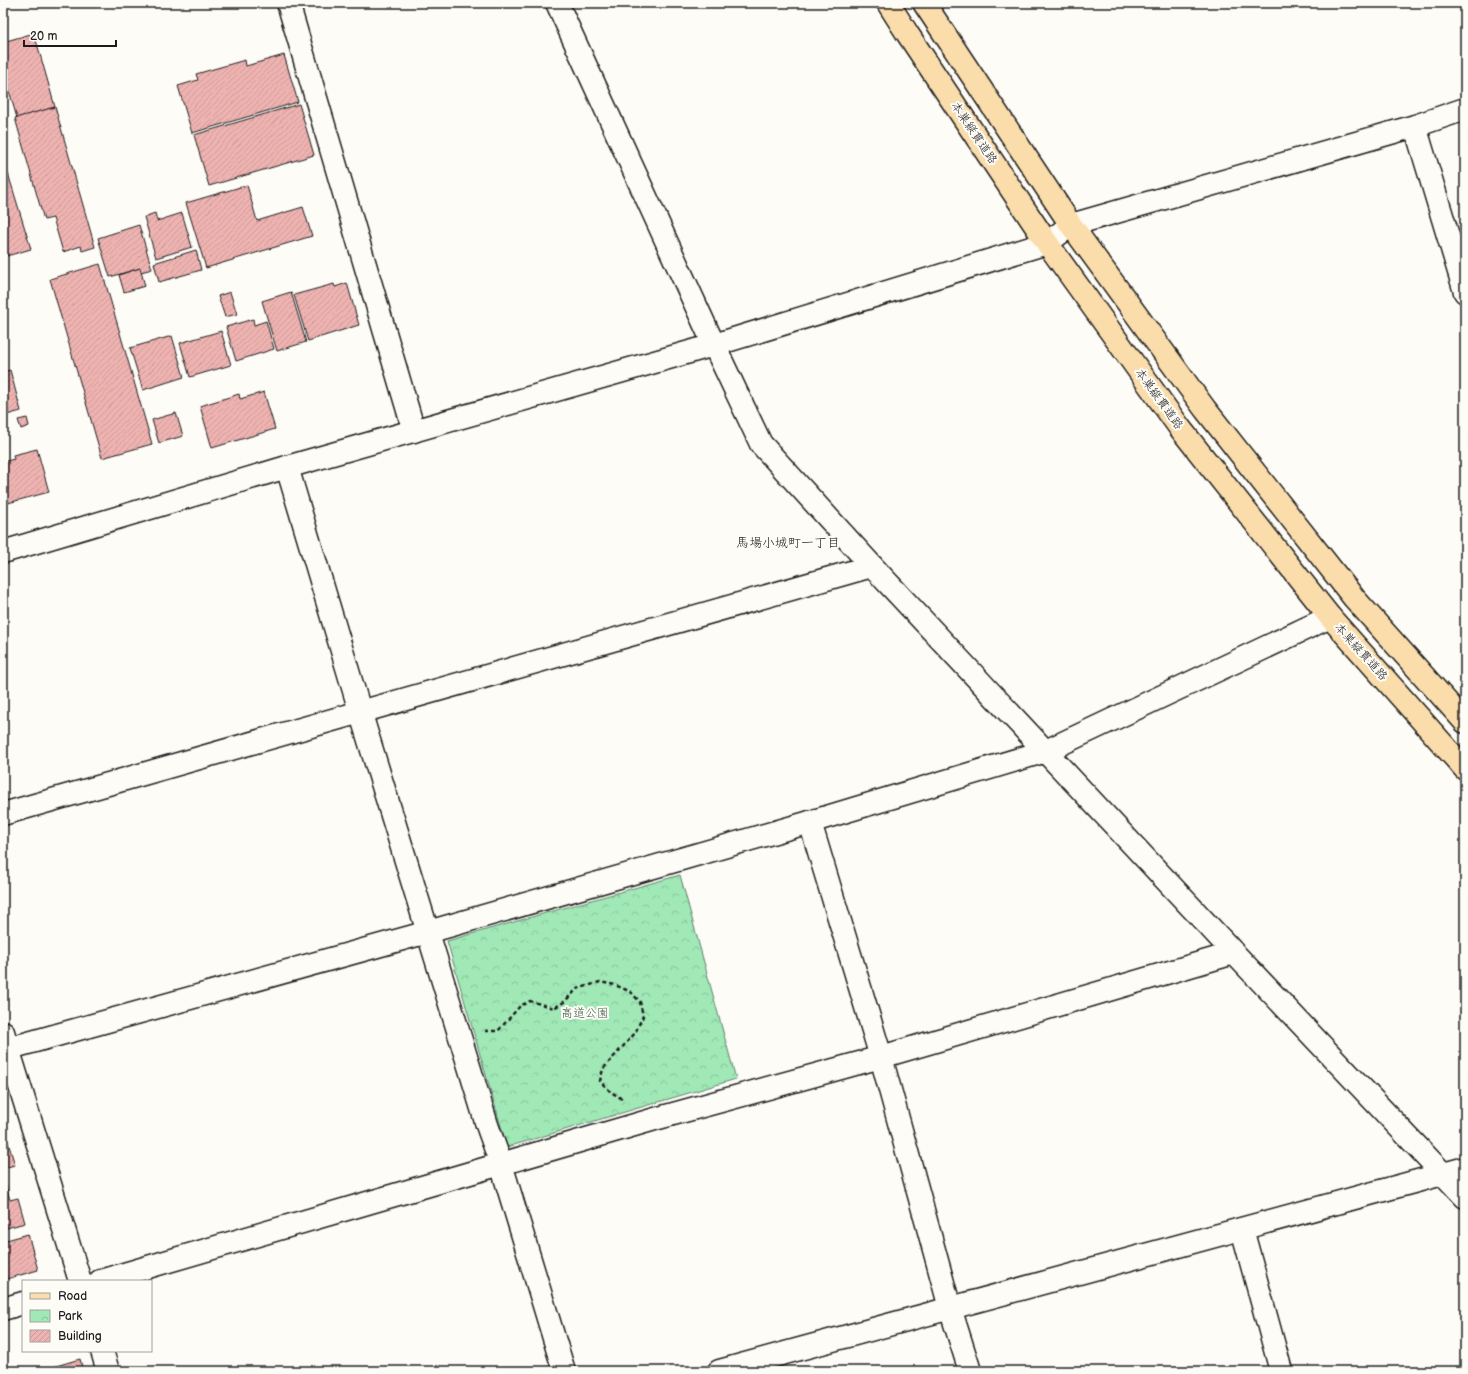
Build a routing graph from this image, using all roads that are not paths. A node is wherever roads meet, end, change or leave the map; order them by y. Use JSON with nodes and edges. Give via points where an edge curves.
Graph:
{"nodes":[{"id":1,"x":288,"y":3,"type":"edge"},
{"id":2,"x":556,"y":3,"type":"edge"},
{"id":3,"x":888,"y":3,"type":"edge"},
{"id":4,"x":924,"y":3,"type":"edge"},
{"id":5,"x":1465,"y":109,"type":"edge"},
{"id":6,"x":1415,"y":126,"type":"junction"},
{"id":7,"x":1071,"y":225,"type":"junction"},
{"id":8,"x":1048,"y":243,"type":"junction"},
{"id":9,"x":1464,"y":284,"type":"edge"},
{"id":10,"x":714,"y":346,"type":"junction"},
{"id":11,"x":414,"y":431,"type":"junction"},
{"id":12,"x":287,"y":467,"type":"junction"},
{"id":13,"x":3,"y":552,"type":"edge"},
{"id":14,"x":872,"y":566,"type":"junction"},
{"id":15,"x":1330,"y":617,"type":"junction"},
{"id":16,"x":360,"y":712,"type":"junction"},
{"id":17,"x":1465,"y":722,"type":"edge"},
{"id":18,"x":1046,"y":751,"type":"junction"},
{"id":19,"x":1465,"y":769,"type":"edge"},
{"id":20,"x":3,"y":814,"type":"edge"},
{"id":21,"x":810,"y":822,"type":"junction"},
{"id":22,"x":428,"y":932,"type":"junction"},
{"id":23,"x":1234,"y":953,"type":"junction"},
{"id":24,"x":5,"y":1044,"type":"edge"},
{"id":25,"x":880,"y":1057,"type":"junction"},
{"id":26,"x":501,"y":1164,"type":"junction"},
{"id":27,"x":1465,"y":1168,"type":"edge"},
{"id":28,"x":1444,"y":1173,"type":"junction"},
{"id":29,"x":1465,"y":1197,"type":"edge"},
{"id":30,"x":1242,"y":1229,"type":"junction"},
{"id":31,"x":80,"y":1280,"type":"edge"},
{"id":32,"x":103,"y":1280,"type":"edge"},
{"id":33,"x":22,"y":1303,"type":"edge"},
{"id":34,"x":950,"y":1308,"type":"junction"},
{"id":35,"x":3,"y":1309,"type":"edge"},
{"id":36,"x":102,"y":1352,"type":"edge"},
{"id":37,"x":108,"y":1371,"type":"edge"},
{"id":38,"x":564,"y":1371,"type":"edge"},
{"id":39,"x":719,"y":1371,"type":"edge"},
{"id":40,"x":970,"y":1371,"type":"edge"},
{"id":41,"x":1281,"y":1371,"type":"edge"}],
"edges":[{"from":1,"to":11,"type":"street"},
{"from":2,"to":10,"type":"street"},
{"from":3,"to":8,"type":"main road","name":"本巣縦貫道路"},
{"from":4,"to":7,"type":"main road"},
{"from":5,"to":6,"type":"street"},
{"from":6,"to":7,"type":"street"},
{"from":6,"to":9,"type":"street"},
{"from":7,"to":8,"type":"street"},
{"from":7,"to":17,"type":"main road","via":[[1205,409],[1354,598]]},
{"from":8,"to":10,"type":"street"},
{"from":8,"to":15,"type":"main road","name":"本巣縦貫道路","via":[[1180,428]]},
{"from":10,"to":11,"type":"street"},
{"from":10,"to":14,"type":"street","via":[[761,444]]},
{"from":11,"to":12,"type":"street"},
{"from":12,"to":13,"type":"street"},
{"from":12,"to":16,"type":"street"},
{"from":14,"to":16,"type":"street"},
{"from":14,"to":18,"type":"street"},
{"from":15,"to":18,"type":"street"},
{"from":15,"to":19,"type":"main road","name":"本巣縦貫道路"},
{"from":16,"to":20,"type":"street"},
{"from":16,"to":22,"type":"street"},
{"from":18,"to":21,"type":"street"},
{"from":18,"to":23,"type":"street"},
{"from":21,"to":22,"type":"street"},
{"from":21,"to":25,"type":"street"},
{"from":22,"to":24,"type":"street"},
{"from":22,"to":26,"type":"street"},
{"from":23,"to":25,"type":"street"},
{"from":23,"to":28,"type":"street"},
{"from":24,"to":31,"type":"street"},
{"from":25,"to":26,"type":"street"},
{"from":25,"to":34,"type":"street"},
{"from":26,"to":32,"type":"street"},
{"from":26,"to":38,"type":"street"},
{"from":27,"to":28,"type":"street"},
{"from":28,"to":29,"type":"street"},
{"from":28,"to":30,"type":"street"},
{"from":30,"to":34,"type":"street"},
{"from":30,"to":41,"type":"street"},
{"from":33,"to":35,"type":"street"},
{"from":34,"to":39,"type":"street"},
{"from":34,"to":40,"type":"street"},
{"from":36,"to":37,"type":"street"}]}
